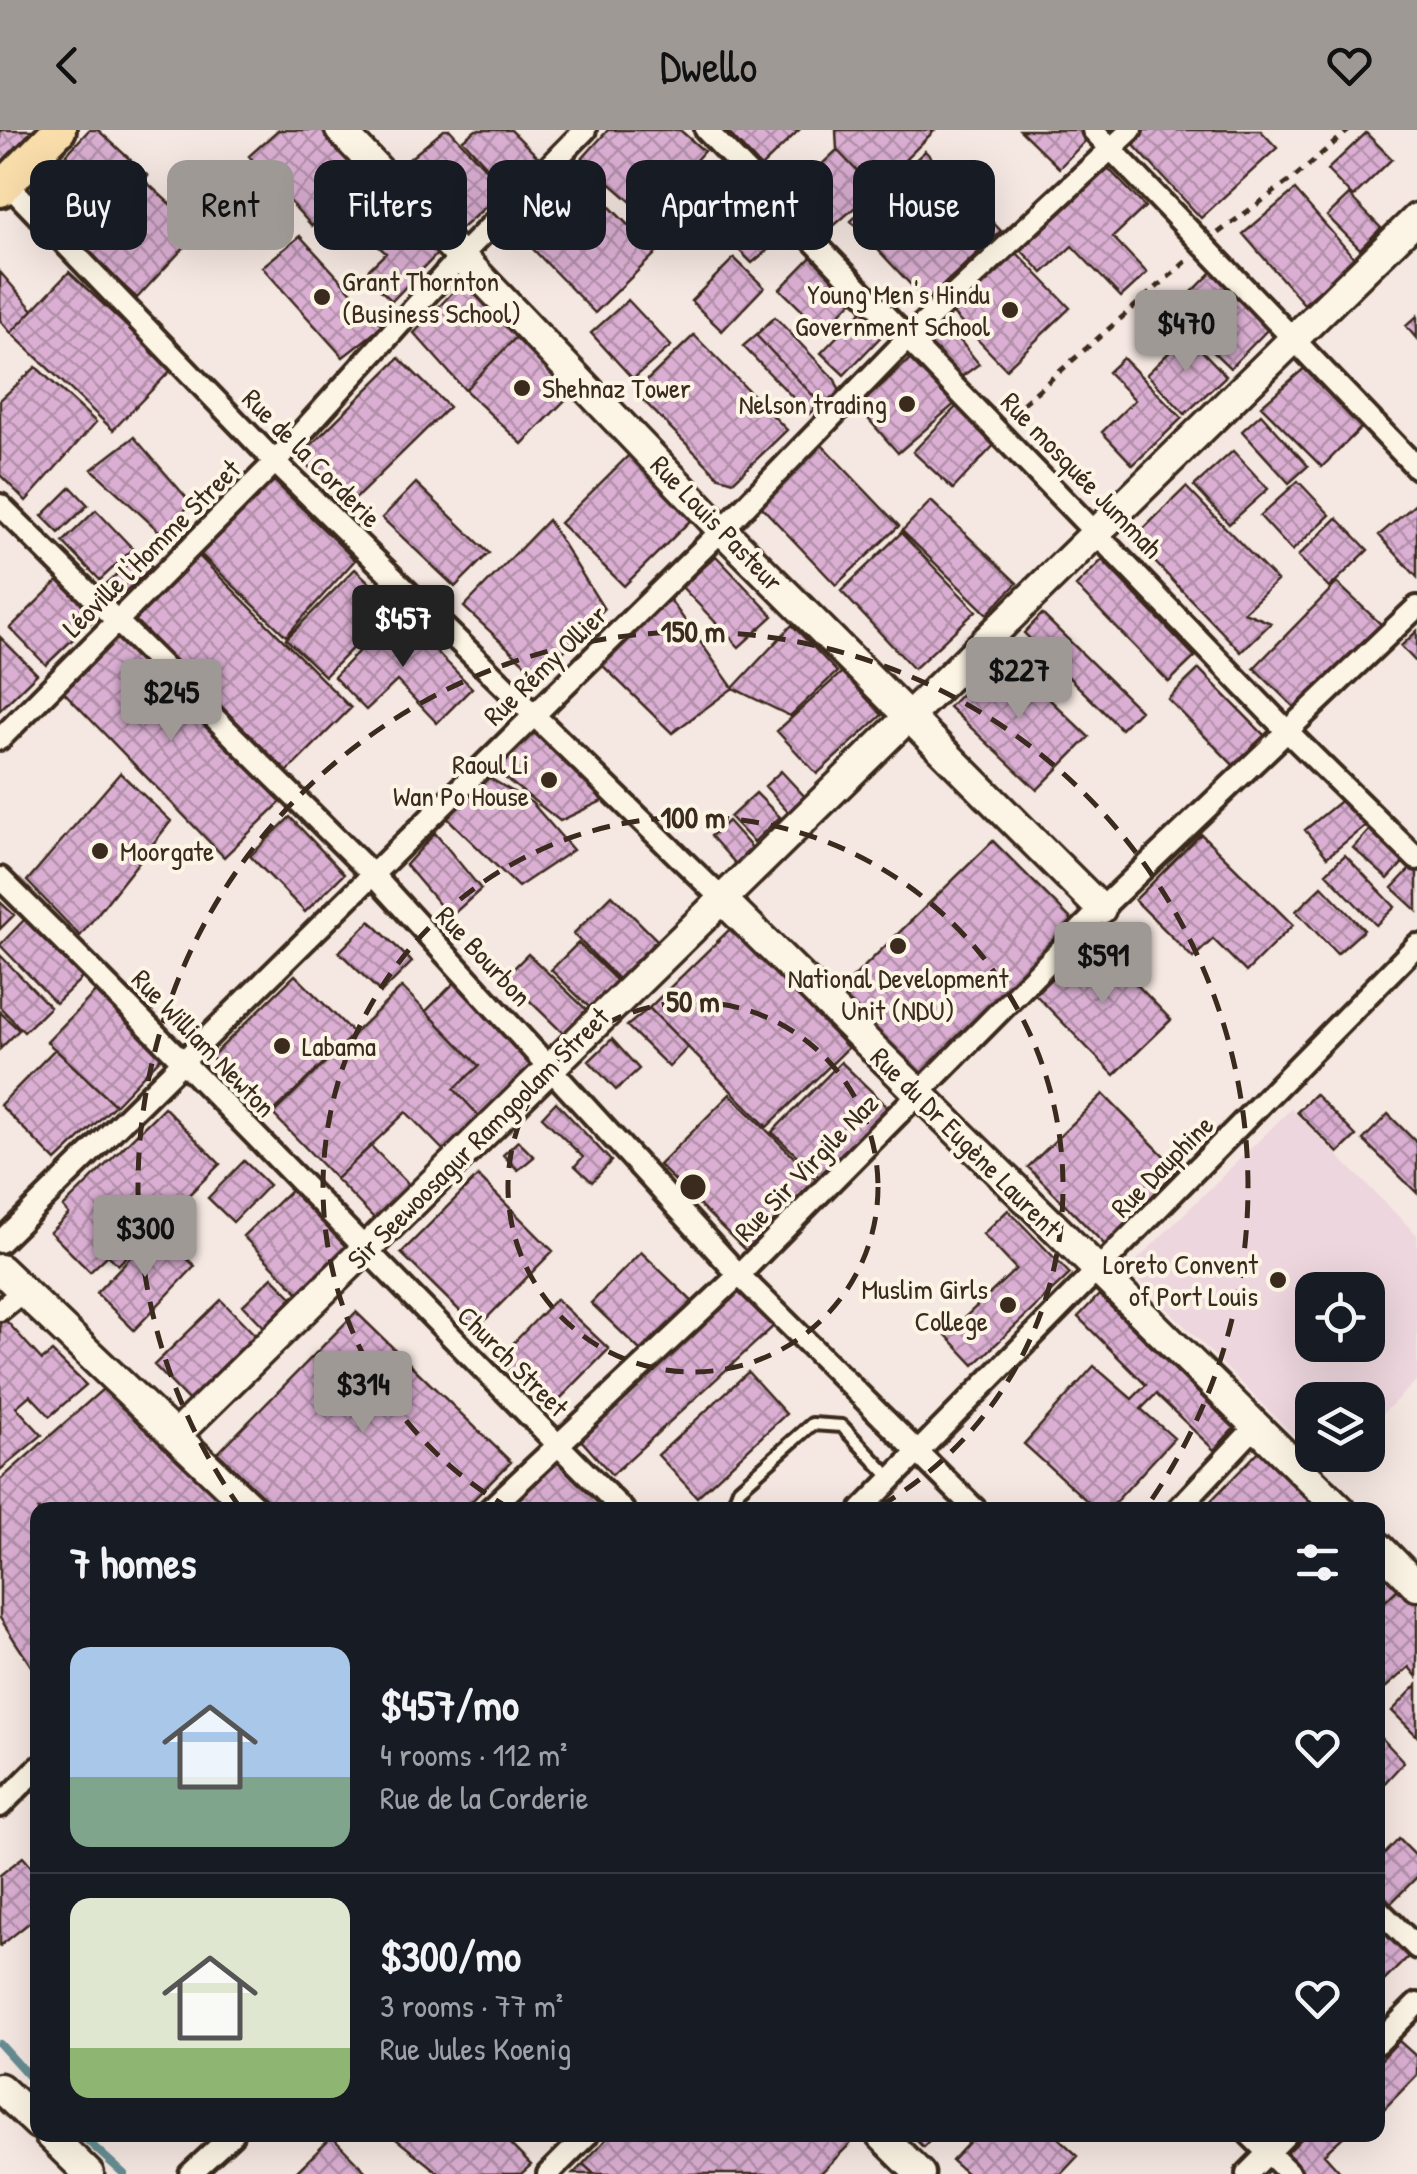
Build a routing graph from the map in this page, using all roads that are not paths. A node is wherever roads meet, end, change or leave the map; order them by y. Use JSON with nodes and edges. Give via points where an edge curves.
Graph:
{"nodes":[{"id":1,"x":59,"y":130,"type":"edge"},
{"id":2,"x":340,"y":130,"type":"edge"},
{"id":3,"x":586,"y":130,"type":"edge"},
{"id":4,"x":706,"y":130,"type":"edge"},
{"id":5,"x":1093,"y":130,"type":"edge"},
{"id":6,"x":1131,"y":130,"type":"edge"},
{"id":7,"x":1111,"y":150,"type":"junction"},
{"id":8,"x":2,"y":183,"type":"edge"},
{"id":9,"x":1417,"y":218,"type":"edge"},
{"id":10,"x":461,"y":256,"type":"junction"},
{"id":11,"x":908,"y":338,"type":"junction"},
{"id":12,"x":1293,"y":339,"type":"junction"},
{"id":13,"x":275,"y":462,"type":"junction"},
{"id":14,"x":1417,"y":468,"type":"edge"},
{"id":15,"x":0,"y":505,"type":"edge"},
{"id":16,"x":722,"y":530,"type":"junction"},
{"id":17,"x":1098,"y":531,"type":"junction"},
{"id":18,"x":1417,"y":607,"type":"edge"},
{"id":19,"x":118,"y":622,"type":"junction"},
{"id":20,"x":534,"y":714,"type":"junction"},
{"id":21,"x":907,"y":714,"type":"junction"},
{"id":22,"x":1288,"y":732,"type":"junction"},
{"id":23,"x":0,"y":739,"type":"edge"},
{"id":24,"x":1417,"y":859,"type":"edge"},
{"id":25,"x":372,"y":874,"type":"junction"},
{"id":26,"x":0,"y":878,"type":"edge"},
{"id":27,"x":720,"y":897,"type":"junction"},
{"id":28,"x":1101,"y":909,"type":"junction"},
{"id":29,"x":1417,"y":946,"type":"edge"},
{"id":30,"x":183,"y":1058,"type":"junction"},
{"id":31,"x":550,"y":1068,"type":"junction"},
{"id":32,"x":915,"y":1093,"type":"junction"},
{"id":33,"x":0,"y":1242,"type":"edge"},
{"id":34,"x":364,"y":1250,"type":"junction"},
{"id":35,"x":0,"y":1268,"type":"edge"},
{"id":36,"x":1097,"y":1270,"type":"junction"},
{"id":37,"x":739,"y":1275,"type":"junction"},
{"id":38,"x":11,"y":1301,"type":"edge"},
{"id":39,"x":1257,"y":1426,"type":"junction"},
{"id":40,"x":176,"y":1435,"type":"junction"},
{"id":41,"x":557,"y":1444,"type":"junction"},
{"id":42,"x":918,"y":1453,"type":"junction"},
{"id":43,"x":892,"y":1480,"type":"junction"},
{"id":44,"x":244,"y":1502,"type":"edge"},
{"id":45,"x":497,"y":1502,"type":"edge"},
{"id":46,"x":615,"y":1502,"type":"edge"},
{"id":47,"x":734,"y":1502,"type":"edge"},
{"id":48,"x":869,"y":1502,"type":"edge"},
{"id":49,"x":968,"y":1502,"type":"edge"},
{"id":50,"x":1184,"y":1502,"type":"edge"},
{"id":51,"x":1334,"y":1502,"type":"edge"},
{"id":52,"x":1385,"y":1553,"type":"edge"},
{"id":53,"x":1417,"y":1586,"type":"edge"},
{"id":54,"x":30,"y":1776,"type":"edge"},
{"id":55,"x":0,"y":1806,"type":"edge"},
{"id":56,"x":1385,"y":1915,"type":"edge"},
{"id":57,"x":1417,"y":1948,"type":"edge"},
{"id":58,"x":1417,"y":2004,"type":"edge"},
{"id":59,"x":1385,"y":2036,"type":"edge"},
{"id":60,"x":0,"y":2088,"type":"edge"},
{"id":61,"x":30,"y":2116,"type":"edge"},
{"id":62,"x":56,"y":2142,"type":"edge"},
{"id":63,"x":224,"y":2142,"type":"edge"},
{"id":64,"x":581,"y":2142,"type":"edge"},
{"id":65,"x":888,"y":2142,"type":"edge"},
{"id":66,"x":1257,"y":2142,"type":"edge"},
{"id":67,"x":1279,"y":2142,"type":"edge"},
{"id":68,"x":1268,"y":2152,"type":"junction"},
{"id":69,"x":89,"y":2174,"type":"edge"},
{"id":70,"x":190,"y":2174,"type":"edge"},
{"id":71,"x":548,"y":2174,"type":"edge"},
{"id":72,"x":920,"y":2174,"type":"edge"},
{"id":73,"x":1247,"y":2174,"type":"edge"},
{"id":74,"x":1290,"y":2174,"type":"edge"}],
"edges":[{"from":1,"to":8,"type":"main road"},
{"from":2,"to":10,"type":"main road","name":"Rue Louis Pasteur"},
{"from":3,"to":10,"type":"street","name":"Léoville l'Homme Street"},
{"from":4,"to":11,"type":"street","name":"Rue mosquée Jummah"},
{"from":5,"to":7,"type":"street"},
{"from":6,"to":7,"type":"street","name":"Rue Rémy Ollier"},
{"from":7,"to":11,"type":"street","name":"Rue Rémy Ollier"},
{"from":7,"to":12,"type":"street"},
{"from":8,"to":13,"type":"street","name":"Rue de la Corderie"},
{"from":9,"to":12,"type":"main road","name":"Sir Seewoosagur Ramgoolam Street"},
{"from":10,"to":13,"type":"street","name":"Léoville l'Homme Street"},
{"from":10,"to":16,"type":"main road","name":"Rue Louis Pasteur"},
{"from":11,"to":16,"type":"street","name":"Rue Rémy Ollier"},
{"from":11,"to":17,"type":"street","name":"Rue mosquée Jummah"},
{"from":12,"to":14,"type":"street"},
{"from":12,"to":17,"type":"main road","name":"Sir Seewoosagur Ramgoolam Street"},
{"from":13,"to":19,"type":"street","name":"Léoville l'Homme Street"},
{"from":13,"to":20,"type":"street","name":"Rue de la Corderie"},
{"from":15,"to":19,"type":"street","name":"Rue Bourbon"},
{"from":16,"to":20,"type":"street","name":"Rue Rémy Ollier"},
{"from":16,"to":21,"type":"main road","name":"Rue Louis Pasteur"},
{"from":17,"to":21,"type":"main road","name":"Sir Seewoosagur Ramgoolam Street"},
{"from":17,"to":22,"type":"street","name":"Rue mosquée Jummah"},
{"from":18,"to":22,"type":"street","name":"Rue Sir Virgile Naz"},
{"from":19,"to":23,"type":"street","name":"Léoville l'Homme Street"},
{"from":19,"to":25,"type":"street","name":"Rue Bourbon"},
{"from":20,"to":25,"type":"street","name":"Rue Rémy Ollier"},
{"from":20,"to":27,"type":"street","name":"Rue de la Corderie"},
{"from":21,"to":27,"type":"main road","name":"Sir Seewoosagur Ramgoolam Street"},
{"from":21,"to":28,"type":"main road","name":"Rue Louis Pasteur"},
{"from":22,"to":24,"type":"street","name":"Rue mosquée Jummah"},
{"from":22,"to":28,"type":"street","name":"Rue Sir Virgile Naz"},
{"from":25,"to":30,"type":"street","name":"Rue Rémy Ollier"},
{"from":25,"to":31,"type":"street","name":"Rue Bourbon"},
{"from":26,"to":30,"type":"street","name":"Rue William Newton"},
{"from":27,"to":31,"type":"main road","name":"Sir Seewoosagur Ramgoolam Street"},
{"from":27,"to":32,"type":"main road","name":"Rue du Dr Eugène Laurent"},
{"from":28,"to":32,"type":"street","name":"Rue Sir Virgile Naz"},
{"from":29,"to":36,"type":"street","name":"Rue Dauphine"},
{"from":30,"to":33,"type":"street","name":"Rue Rémy Ollier"},
{"from":30,"to":34,"type":"street","name":"Rue William Newton"},
{"from":31,"to":34,"type":"main road","name":"Sir Seewoosagur Ramgoolam Street"},
{"from":31,"to":37,"type":"street","name":"Rue Bourbon"},
{"from":32,"to":36,"type":"main road","name":"Rue du Dr Eugène Laurent"},
{"from":32,"to":37,"type":"street","name":"Rue Sir Virgile Naz"},
{"from":34,"to":40,"type":"main road","name":"Sir Seewoosagur Ramgoolam Street"},
{"from":34,"to":41,"type":"street","name":"Church Street"},
{"from":35,"to":38,"type":"main road"},
{"from":36,"to":39,"type":"main road","name":"Rue du Dr Eugène Laurent"},
{"from":36,"to":42,"type":"street","name":"Rue Dauphine"},
{"from":37,"to":41,"type":"street","name":"Rue Sir Virgile Naz"},
{"from":37,"to":42,"type":"street","name":"Rue Bourbon"},
{"from":38,"to":40,"type":"main road"},
{"from":39,"to":50,"type":"street"},
{"from":39,"to":51,"type":"main road","name":"Rue du Dr Eugène Laurent"},
{"from":40,"to":44,"type":"main road"},
{"from":41,"to":45,"type":"street","name":"Rue Sir Virgile Naz"},
{"from":41,"to":46,"type":"street","name":"Church Street"},
{"from":42,"to":43,"type":"street","name":"Rue Dauphine"},
{"from":42,"to":49,"type":"street","name":"Rue Bourbon"},
{"from":43,"to":47,"type":"lane","via":[[842,1426],[812,1424],[739,1489]]},
{"from":43,"to":48,"type":"street","name":"Rue Dauphine"},
{"from":52,"to":53,"type":"main road"},
{"from":54,"to":55,"type":"street"},
{"from":56,"to":57,"type":"street"},
{"from":58,"to":59,"type":"street"},
{"from":60,"to":61,"type":"main road"},
{"from":62,"to":69,"type":"main road"},
{"from":63,"to":70,"type":"street"},
{"from":64,"to":71,"type":"street"},
{"from":65,"to":72,"type":"main road"},
{"from":66,"to":68,"type":"street"},
{"from":67,"to":68,"type":"street"},
{"from":68,"to":73,"type":"street"},
{"from":68,"to":74,"type":"street"}]}
